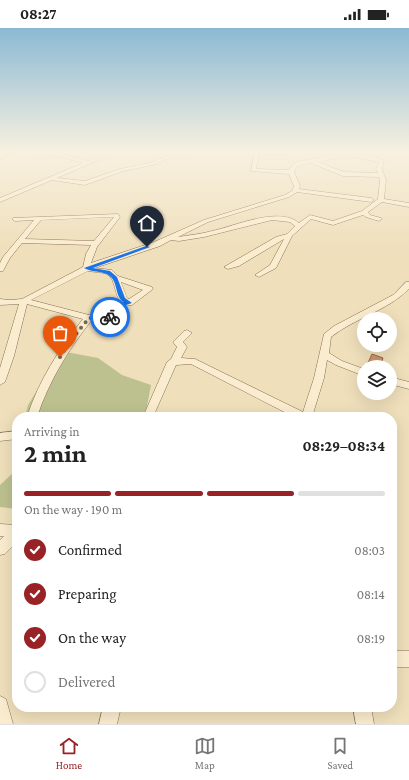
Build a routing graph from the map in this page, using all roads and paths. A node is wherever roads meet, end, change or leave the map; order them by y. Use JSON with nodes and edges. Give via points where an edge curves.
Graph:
{"nodes":[{"id":1,"x":39,"y":184,"type":"edge"},
{"id":2,"x":297,"y":184,"type":"edge"},
{"id":3,"x":381,"y":184,"type":"edge"},
{"id":4,"x":381,"y":188,"type":"junction"},
{"id":5,"x":295,"y":190,"type":"junction"},
{"id":6,"x":0,"y":200,"type":"edge"},
{"id":7,"x":371,"y":200,"type":"junction"},
{"id":8,"x":381,"y":200,"type":"junction"},
{"id":9,"x":409,"y":205,"type":"edge"},
{"id":10,"x":364,"y":212,"type":"junction"},
{"id":11,"x":15,"y":219,"type":"dead end"},
{"id":12,"x":38,"y":219,"type":"junction"},
{"id":13,"x":291,"y":219,"type":"junction"},
{"id":14,"x":306,"y":219,"type":"junction"},
{"id":15,"x":379,"y":219,"type":"dead end"},
{"id":16,"x":338,"y":221,"type":"junction"},
{"id":17,"x":299,"y":226,"type":"junction"},
{"id":18,"x":289,"y":235,"type":"junction"},
{"id":19,"x":168,"y":239,"type":"junction"},
{"id":20,"x":20,"y":241,"type":"junction"},
{"id":21,"x":96,"y":243,"type":"junction"},
{"id":22,"x":228,"y":267,"type":"dead end"},
{"id":23,"x":0,"y":268,"type":"edge"},
{"id":24,"x":87,"y":268,"type":"junction"},
{"id":25,"x":259,"y":275,"type":"dead end"},
{"id":26,"x":115,"y":278,"type":"junction"},
{"id":27,"x":409,"y":284,"type":"edge"},
{"id":28,"x":24,"y":301,"type":"junction"},
{"id":29,"x":0,"y":302,"type":"edge"},
{"id":30,"x":129,"y":303,"type":"junction"},
{"id":31,"x":89,"y":318,"type":"junction"},
{"id":32,"x":187,"y":333,"type":"dead end"},
{"id":33,"x":324,"y":354,"type":"junction"},
{"id":34,"x":4,"y":356,"type":"edge"},
{"id":35,"x":174,"y":362,"type":"junction"},
{"id":36,"x":357,"y":370,"type":"edge"},
{"id":37,"x":0,"y":382,"type":"edge"},
{"id":38,"x":397,"y":382,"type":"edge"},
{"id":39,"x":409,"y":386,"type":"edge"},
{"id":40,"x":34,"y":412,"type":"edge"},
{"id":41,"x":150,"y":412,"type":"edge"},
{"id":42,"x":293,"y":412,"type":"edge"},
{"id":43,"x":308,"y":412,"type":"edge"},
{"id":44,"x":12,"y":436,"type":"edge"},
{"id":45,"x":0,"y":437,"type":"edge"},
{"id":46,"x":0,"y":530,"type":"edge"},
{"id":47,"x":12,"y":531,"type":"edge"},
{"id":48,"x":12,"y":537,"type":"edge"},
{"id":49,"x":0,"y":550,"type":"edge"},
{"id":50,"x":397,"y":659,"type":"edge"},
{"id":51,"x":409,"y":659,"type":"edge"},
{"id":52,"x":0,"y":705,"type":"edge"},
{"id":53,"x":111,"y":712,"type":"edge"},
{"id":54,"x":363,"y":712,"type":"edge"},
{"id":55,"x":4,"y":724,"type":"edge"},
{"id":56,"x":108,"y":724,"type":"edge"},
{"id":57,"x":365,"y":724,"type":"edge"}],
"edges":[{"from":1,"to":6,"type":"street"},
{"from":2,"to":5,"type":"street"},
{"from":3,"to":4,"type":"street"},
{"from":4,"to":7,"type":"street"},
{"from":4,"to":8,"type":"street"},
{"from":5,"to":7,"type":"street"},
{"from":5,"to":19,"type":"street","via":[[287,196],[206,221]]},
{"from":7,"to":16,"type":"street","via":[[370,205],[346,214]]},
{"from":8,"to":9,"type":"street"},
{"from":8,"to":10,"type":"street"},
{"from":10,"to":15,"type":"street"},
{"from":10,"to":16,"type":"street"},
{"from":11,"to":12,"type":"street"},
{"from":12,"to":20,"type":"street"},
{"from":12,"to":21,"type":"street","via":[[116,215]]},
{"from":13,"to":14,"type":"street"},
{"from":13,"to":17,"type":"street"},
{"from":13,"to":19,"type":"street","via":[[278,218],[249,223],[214,234]]},
{"from":14,"to":16,"type":"street","via":[[310,217],[333,223]]},
{"from":14,"to":17,"type":"street"},
{"from":17,"to":18,"type":"street"},
{"from":18,"to":22,"type":"street","via":[[278,238]]},
{"from":18,"to":25,"type":"street","via":[[273,266]]},
{"from":19,"to":24,"type":"street"},
{"from":20,"to":21,"type":"street"},
{"from":20,"to":23,"type":"street"},
{"from":21,"to":24,"type":"street","via":[[88,257]]},
{"from":24,"to":26,"type":"street","via":[[109,272]]},
{"from":24,"to":28,"type":"street"},
{"from":26,"to":30,"type":"street","via":[[123,299]]},
{"from":26,"to":30,"type":"street","via":[[149,289]]},
{"from":27,"to":33,"type":"street","via":[[396,297],[337,328],[327,336]]},
{"from":28,"to":29,"type":"street"},
{"from":28,"to":31,"type":"street"},
{"from":28,"to":34,"type":"street"},
{"from":30,"to":31,"type":"street","via":[[122,304],[108,319]]},
{"from":31,"to":40,"type":"street","via":[[68,344],[38,397]]},
{"from":32,"to":35,"type":"street","via":[[178,342],[182,347]]},
{"from":33,"to":36,"type":"street"},
{"from":33,"to":43,"type":"street"},
{"from":34,"to":37,"type":"street"},
{"from":35,"to":41,"type":"street"},
{"from":35,"to":42,"type":"street","via":[[192,361]]},
{"from":38,"to":39,"type":"street"},
{"from":44,"to":45,"type":"street"},
{"from":46,"to":47,"type":"street"},
{"from":48,"to":49,"type":"street"},
{"from":50,"to":51,"type":"street"},
{"from":52,"to":55,"type":"street"},
{"from":53,"to":56,"type":"street"},
{"from":54,"to":57,"type":"street"}]}
